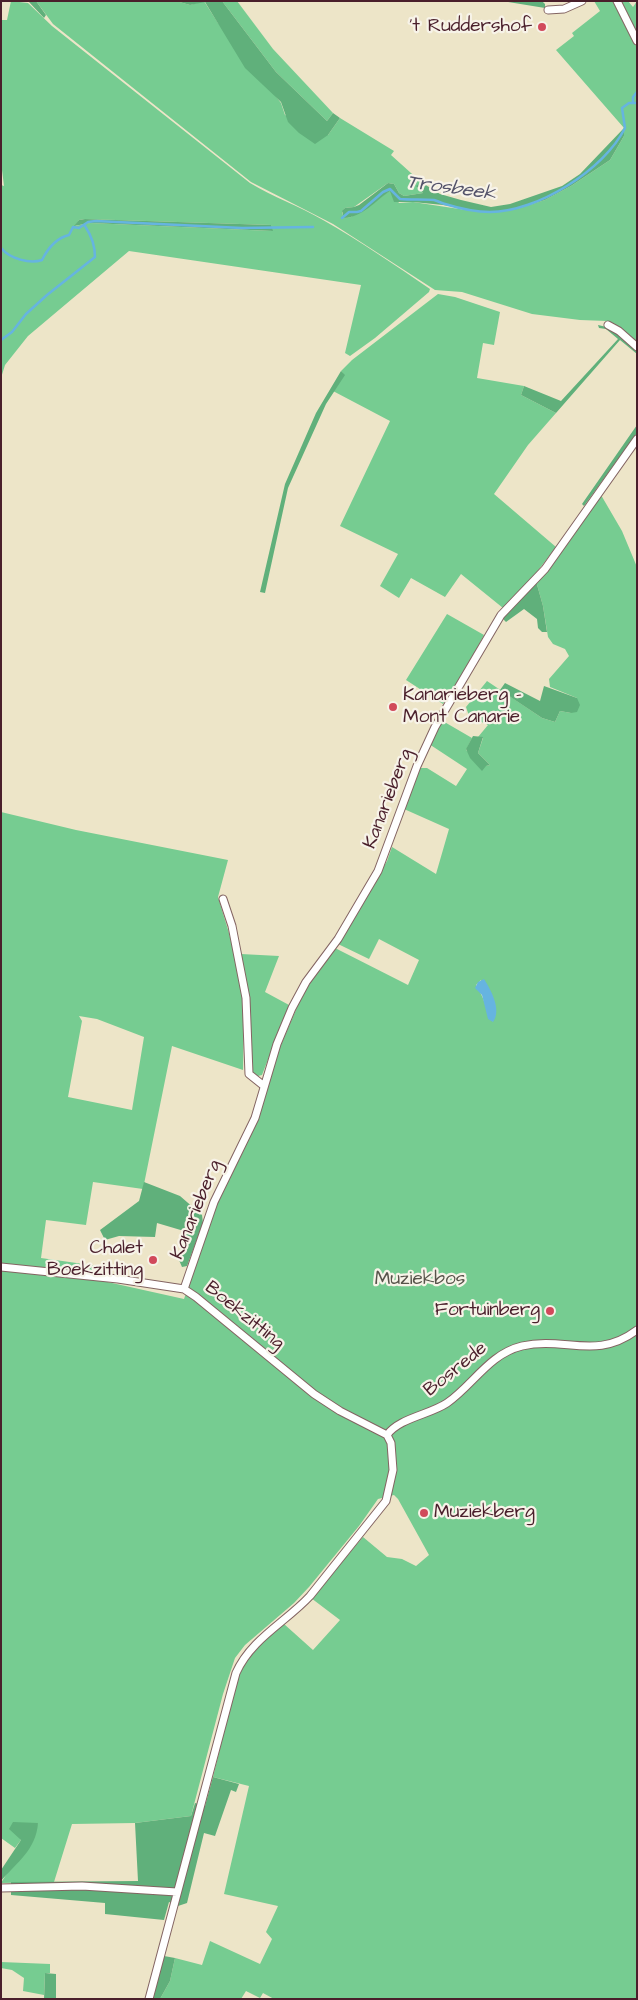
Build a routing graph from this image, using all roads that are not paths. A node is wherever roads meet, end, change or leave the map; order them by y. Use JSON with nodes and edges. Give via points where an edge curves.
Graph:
{"nodes":[{"id":1,"x":582,"y":1,"type":"edge"},
{"id":2,"x":617,"y":1,"type":"edge"},
{"id":3,"x":548,"y":10,"type":"dead end"},
{"id":4,"x":637,"y":41,"type":"edge"},
{"id":5,"x":608,"y":325,"type":"dead end"},
{"id":6,"x":637,"y":346,"type":"edge"},
{"id":7,"x":637,"y":439,"type":"edge"},
{"id":8,"x":223,"y":898,"type":"dead end"},
{"id":9,"x":264,"y":1086,"type":"junction"},
{"id":10,"x":1,"y":1267,"type":"edge"},
{"id":11,"x":184,"y":1289,"type":"junction"},
{"id":12,"x":637,"y":1330,"type":"edge"},
{"id":13,"x":387,"y":1435,"type":"junction"},
{"id":14,"x":1,"y":1888,"type":"edge"},
{"id":15,"x":177,"y":1892,"type":"junction"},
{"id":16,"x":149,"y":1999,"type":"edge"}],
"edges":[{"from":1,"to":3,"type":"street","via":[[564,9]]},
{"from":2,"to":4,"type":"street"},
{"from":5,"to":6,"type":"street"},
{"from":7,"to":9,"type":"street","name":"Kanarieberg","via":[[545,569],[501,615],[439,720],[416,766],[378,871],[338,940],[302,990],[277,1044]]},
{"from":8,"to":9,"type":"street","via":[[246,998],[249,1074]]},
{"from":9,"to":11,"type":"street","name":"Kanarieberg","via":[[255,1118],[214,1202]]},
{"from":10,"to":11,"type":"street","name":"Boekzitting"},
{"from":11,"to":13,"type":"street","name":"Boekzitting","via":[[314,1394]]},
{"from":12,"to":13,"type":"street","name":"Bosrede","via":[[619,1341],[597,1347],[542,1344],[513,1348],[488,1365],[449,1402],[393,1427]]},
{"from":13,"to":15,"type":"street","via":[[391,1443],[393,1470],[386,1502],[306,1600],[252,1647],[241,1661],[231,1687]]},
{"from":14,"to":15,"type":"street","via":[[82,1886]]},
{"from":15,"to":16,"type":"street"}]}
